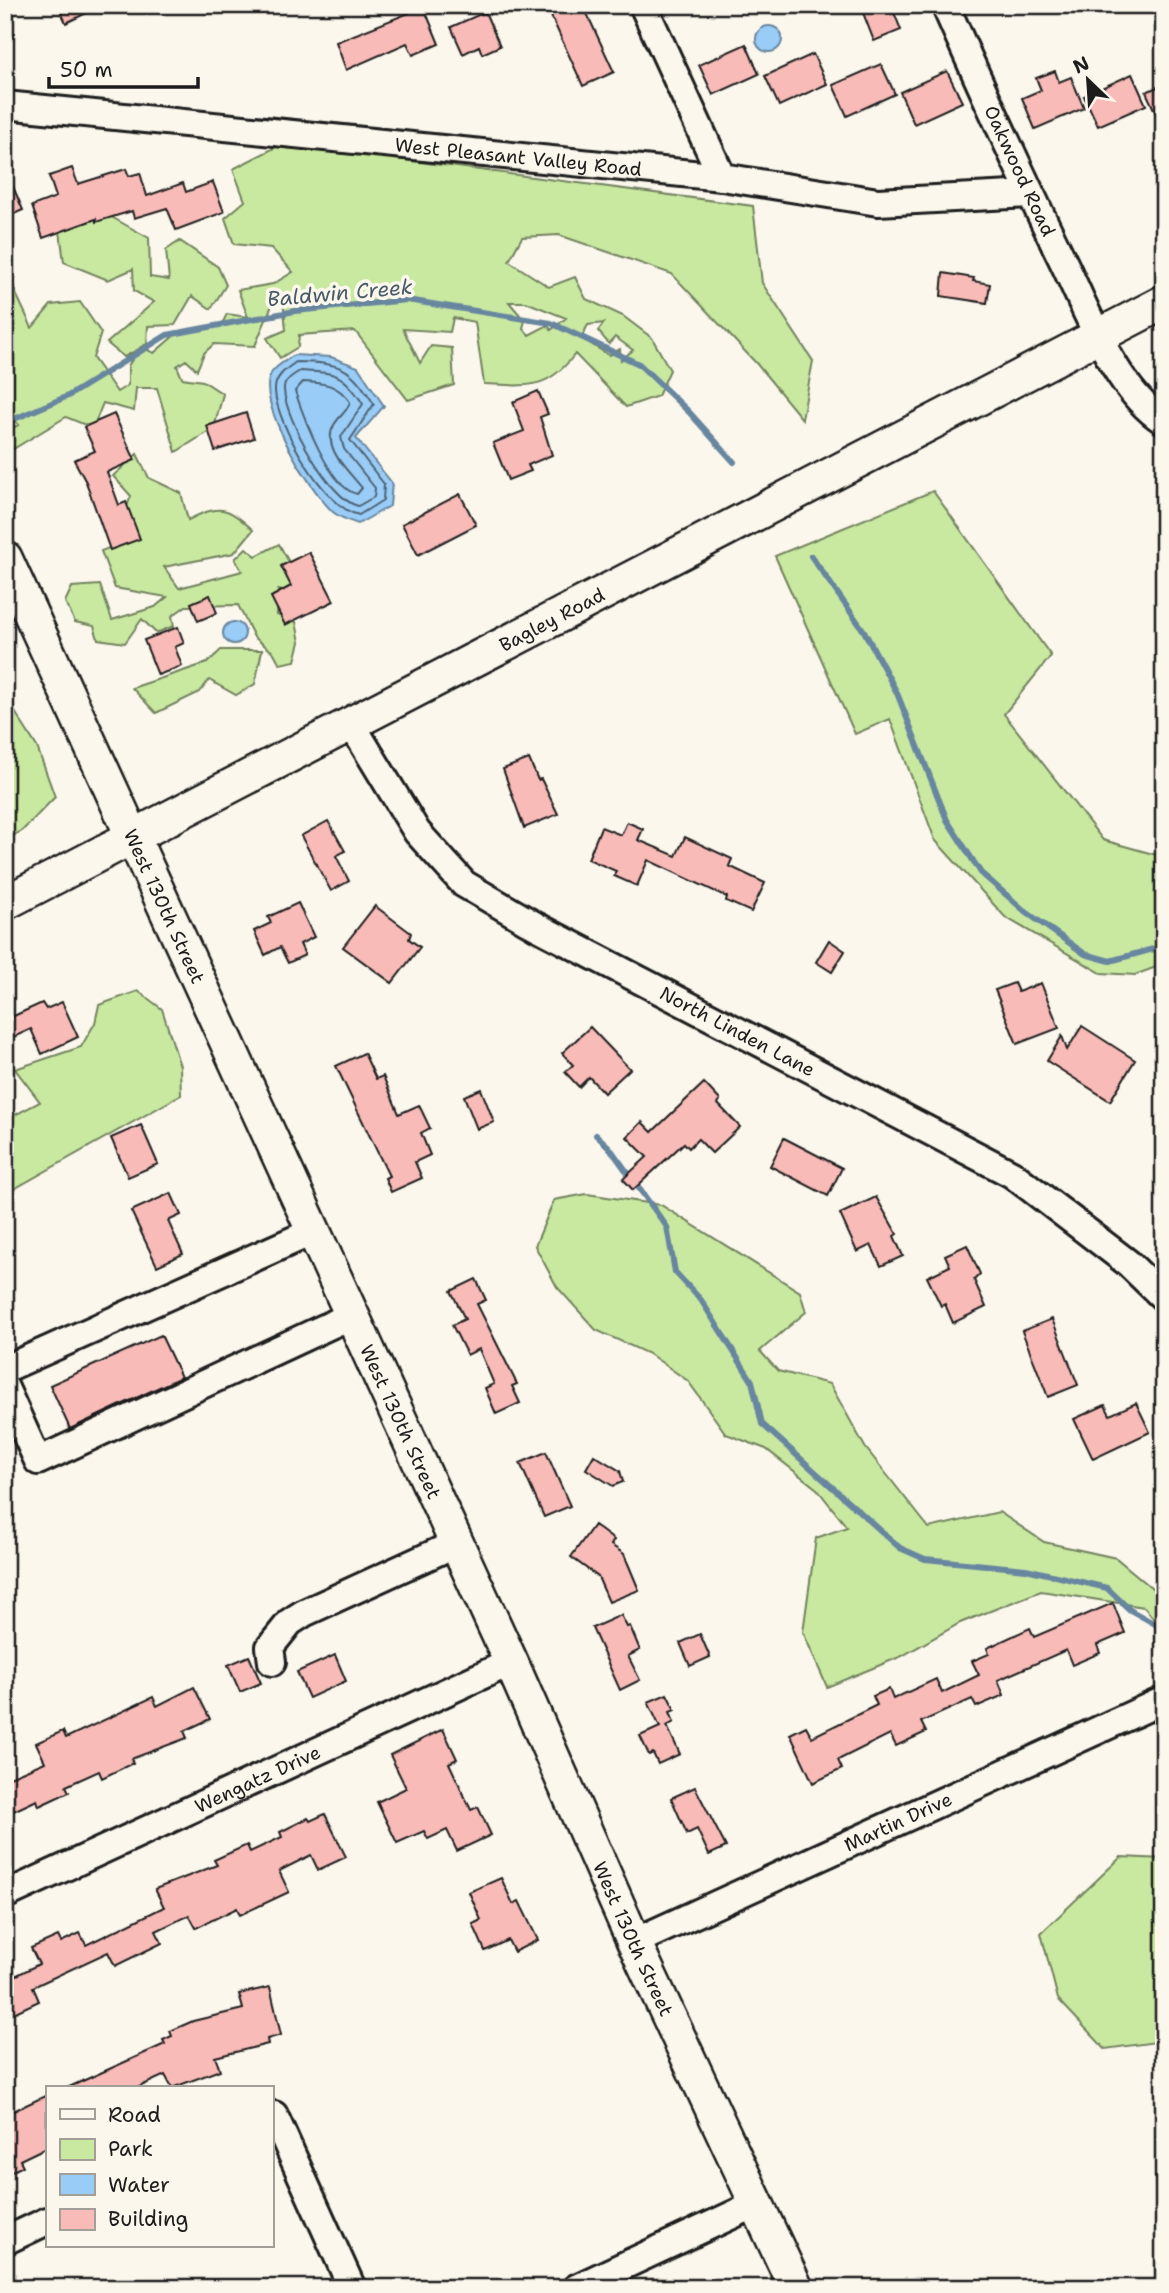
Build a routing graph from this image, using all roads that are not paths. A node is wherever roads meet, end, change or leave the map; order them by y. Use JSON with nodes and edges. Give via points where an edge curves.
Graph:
{"nodes":[{"id":1,"x":643,"y":5,"type":"edge"},
{"id":2,"x":945,"y":5,"type":"edge"},
{"id":3,"x":5,"y":105,"type":"edge"},
{"id":4,"x":722,"y":177,"type":"junction"},
{"id":5,"x":1030,"y":194,"type":"junction"},
{"id":6,"x":1164,"y":302,"type":"edge"},
{"id":7,"x":1099,"y":335,"type":"junction"},
{"id":8,"x":1164,"y":421,"type":"edge"},
{"id":9,"x":5,"y":558,"type":"edge"},
{"id":10,"x":352,"y":725,"type":"junction"},
{"id":11,"x":133,"y":837,"type":"junction"},
{"id":12,"x":5,"y":903,"type":"edge"},
{"id":13,"x":314,"y":1231,"type":"junction"},
{"id":14,"x":1164,"y":1298,"type":"edge"},
{"id":15,"x":352,"y":1315,"type":"junction"},
{"id":16,"x":5,"y":1369,"type":"edge"},
{"id":17,"x":5,"y":1388,"type":"edge"},
{"id":18,"x":457,"y":1543,"type":"junction"},
{"id":19,"x":272,"y":1662,"type":"dead end"},
{"id":20,"x":511,"y":1662,"type":"junction"},
{"id":21,"x":1164,"y":1700,"type":"edge"},
{"id":22,"x":5,"y":1895,"type":"edge"},
{"id":23,"x":634,"y":1942,"type":"junction"},
{"id":24,"x":273,"y":2115,"type":"edge"},
{"id":25,"x":758,"y":2203,"type":"junction"},
{"id":26,"x":46,"y":2221,"type":"edge"},
{"id":27,"x":5,"y":2241,"type":"edge"},
{"id":28,"x":352,"y":2288,"type":"edge"},
{"id":29,"x":576,"y":2288,"type":"edge"},
{"id":30,"x":796,"y":2288,"type":"edge"}],
"edges":[{"from":1,"to":4,"type":"street"},
{"from":2,"to":5,"type":"street","name":"Oakwood Road"},
{"from":3,"to":4,"type":"street","name":"West Pleasant Valley Road"},
{"from":4,"to":5,"type":"street","name":"West Pleasant Valley Road","via":[[878,202]]},
{"from":5,"to":7,"type":"street","name":"Oakwood Road"},
{"from":6,"to":7,"type":"main road"},
{"from":7,"to":8,"type":"street","name":"Oakwood Road","via":[[1130,388],[1150,413]]},
{"from":7,"to":10,"type":"main road","name":"Bagley Road"},
{"from":9,"to":11,"type":"main road","name":"West 130th Street"},
{"from":10,"to":11,"type":"main road","name":"Bagley Road"},
{"from":10,"to":14,"type":"street","name":"North Linden Lane","via":[[417,832],[464,884],[1012,1174],[1128,1263]]},
{"from":11,"to":12,"type":"main road","name":"Bagley Road"},
{"from":11,"to":13,"type":"main road","name":"West 130th Street"},
{"from":13,"to":15,"type":"main road","name":"West 130th Street"},
{"from":13,"to":16,"type":"street"},
{"from":15,"to":17,"type":"street","via":[[38,1461]]},
{"from":15,"to":18,"type":"main road","name":"West 130th Street"},
{"from":18,"to":19,"type":"street","via":[[290,1622],[270,1647]]},
{"from":18,"to":20,"type":"main road","name":"West 130th Street"},
{"from":20,"to":22,"type":"street","name":"Wengatz Drive"},
{"from":20,"to":23,"type":"main road","name":"West 130th Street"},
{"from":21,"to":23,"type":"street","name":"Martin Drive"},
{"from":23,"to":25,"type":"main road","name":"West 130th Street"},
{"from":24,"to":28,"type":"street"},
{"from":25,"to":29,"type":"street"},
{"from":25,"to":30,"type":"main road","name":"West 130th Street"},
{"from":26,"to":27,"type":"street"}]}
